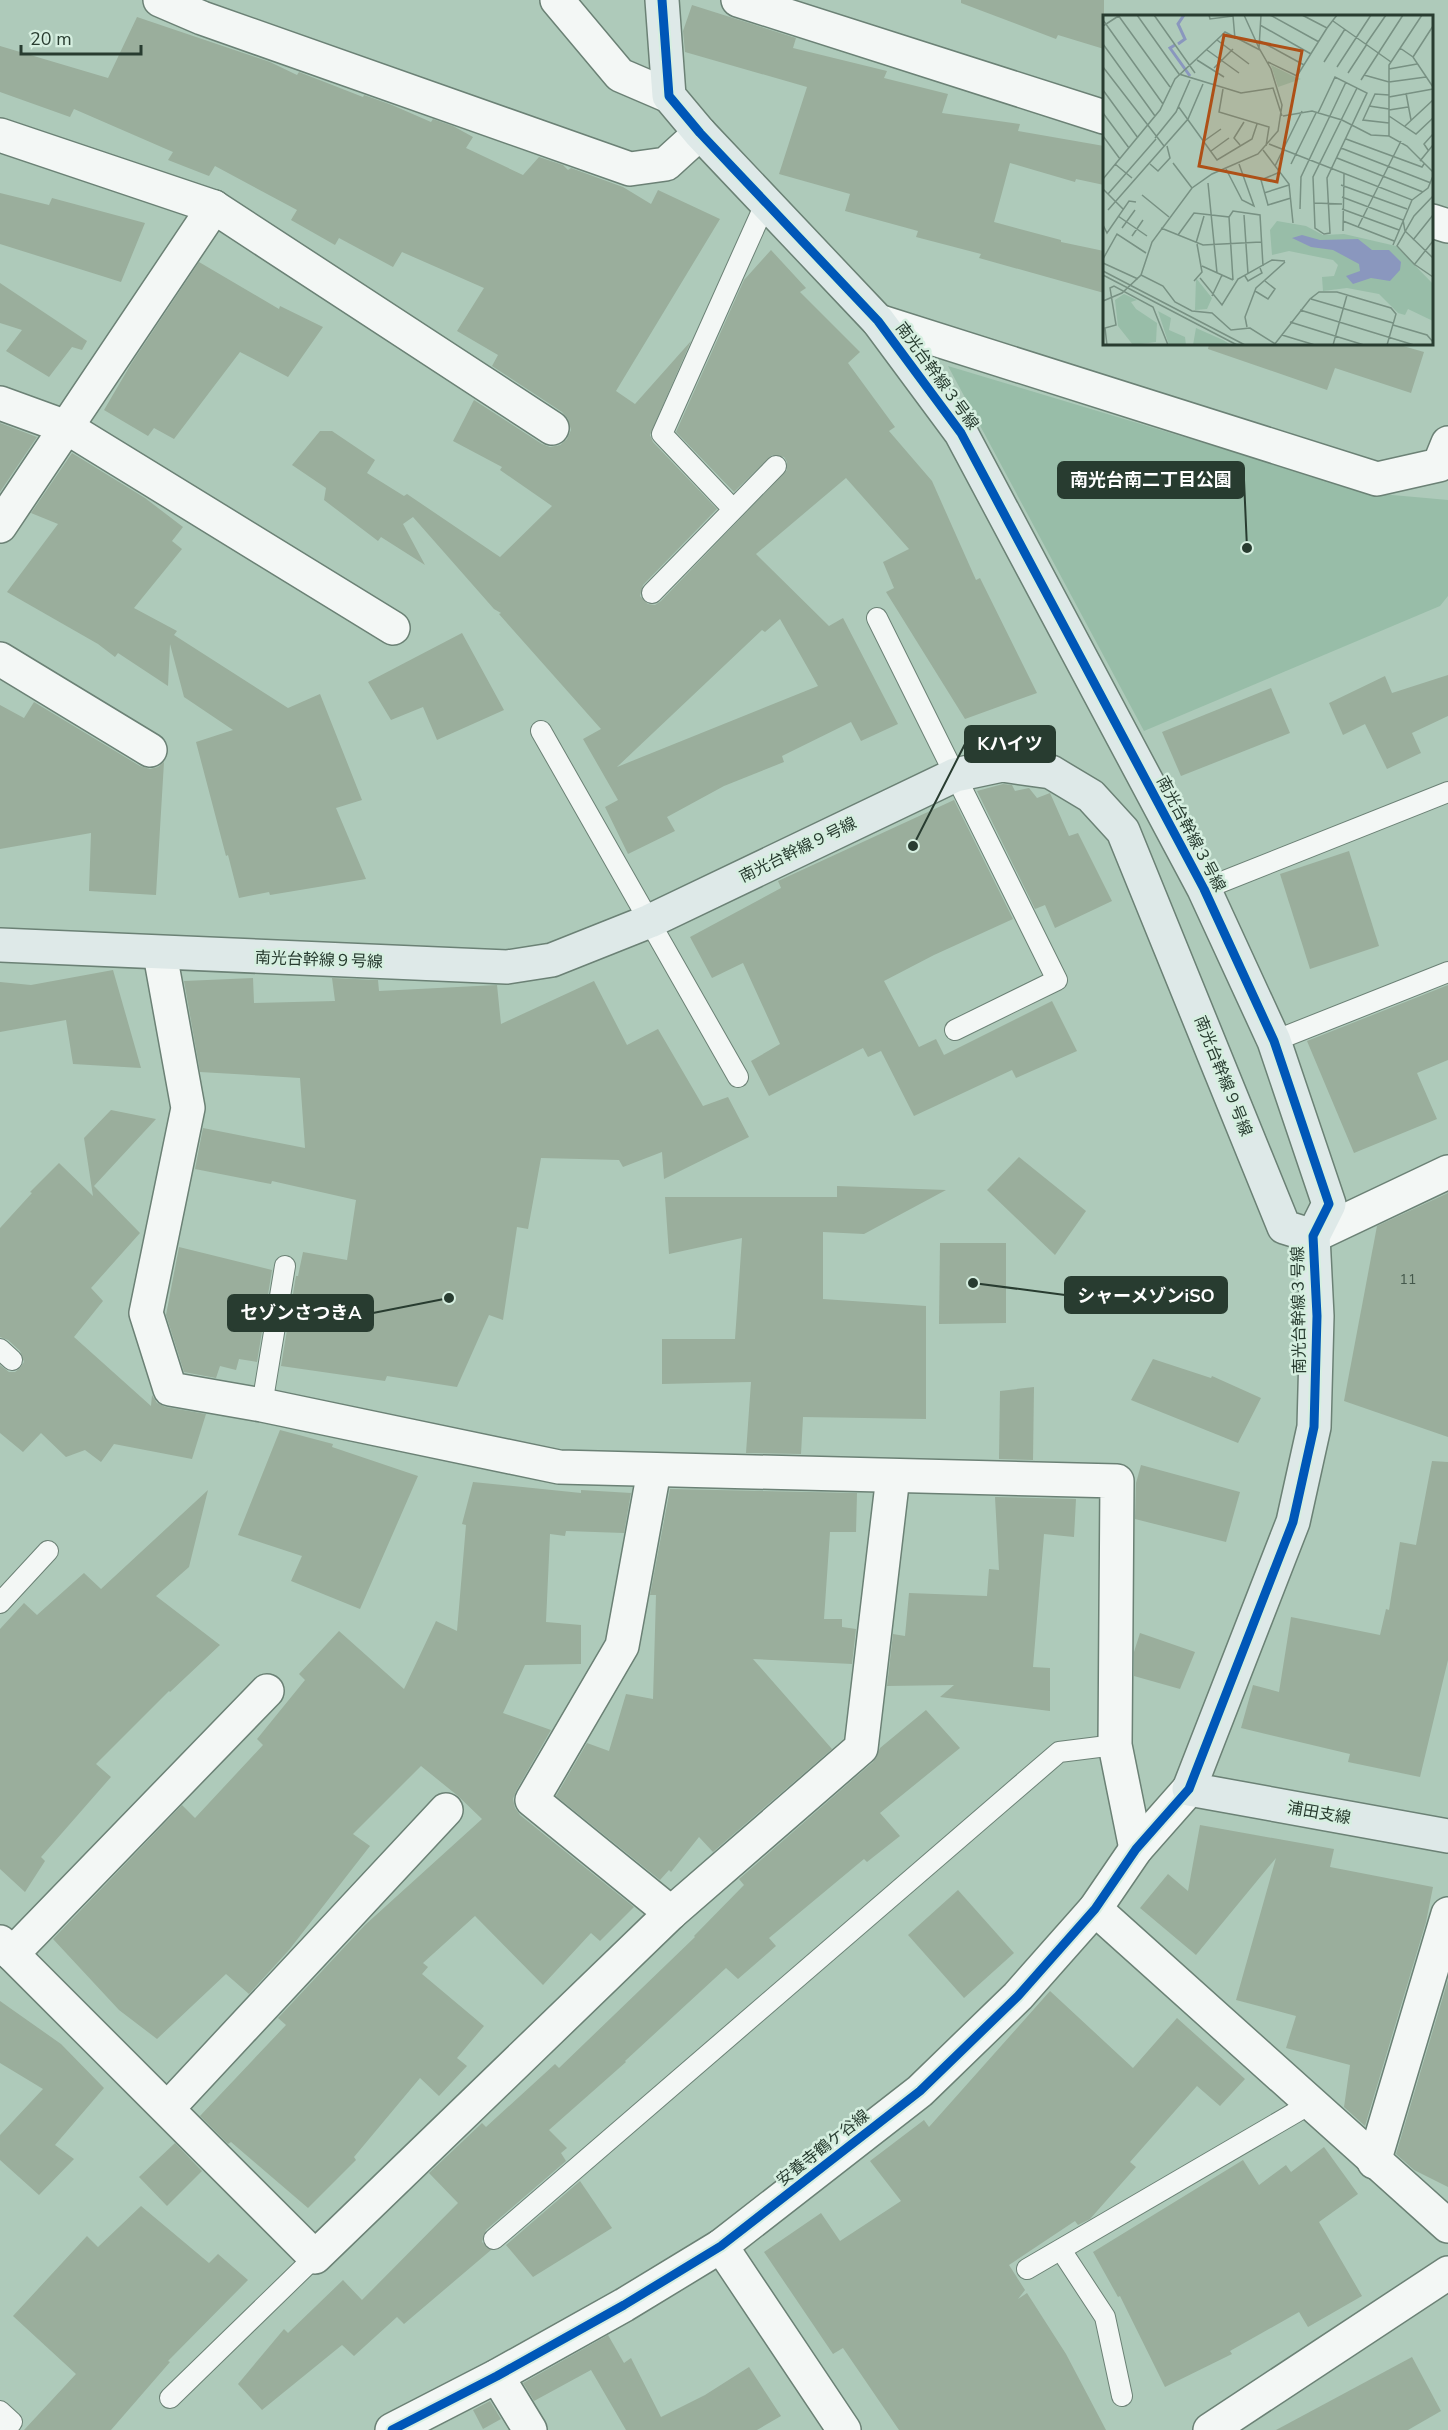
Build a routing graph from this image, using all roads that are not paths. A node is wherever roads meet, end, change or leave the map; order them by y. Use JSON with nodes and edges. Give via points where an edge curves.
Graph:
{"nodes":[{"id":1,"x":160,"y":0,"type":"edge"},
{"id":2,"x":557,"y":0,"type":"edge"},
{"id":3,"x":662,"y":0,"type":"edge"},
{"id":4,"x":738,"y":0,"type":"edge"},
{"id":5,"x":199,"y":9,"type":"edge"},
{"id":6,"x":669,"y":96,"type":"junction"},
{"id":7,"x":1103,"y":117,"type":"edge"},
{"id":8,"x":700,"y":133,"type":"junction"},
{"id":9,"x":0,"y":135,"type":"edge"},
{"id":10,"x":766,"y":202,"type":"junction"},
{"id":11,"x":214,"y":207,"type":"junction"},
{"id":12,"x":1433,"y":222,"type":"edge"},
{"id":13,"x":1448,"y":226,"type":"edge"},
{"id":14,"x":878,"y":321,"type":"junction"},
{"id":15,"x":0,"y":403,"type":"edge"},
{"id":16,"x":66,"y":427,"type":"junction"},
{"id":17,"x":552,"y":428,"type":"dead end"},
{"id":18,"x":1448,"y":443,"type":"edge"},
{"id":19,"x":777,"y":466,"type":"dead end"},
{"id":20,"x":733,"y":508,"type":"junction"},
{"id":21,"x":0,"y":526,"type":"edge"},
{"id":22,"x":652,"y":593,"type":"dead end"},
{"id":23,"x":877,"y":618,"type":"dead end"},
{"id":24,"x":393,"y":628,"type":"dead end"},
{"id":25,"x":0,"y":659,"type":"edge"},
{"id":26,"x":542,"y":731,"type":"dead end"},
{"id":27,"x":150,"y":750,"type":"dead end"},
{"id":28,"x":955,"y":775,"type":"junction"},
{"id":29,"x":1448,"y":792,"type":"edge"},
{"id":30,"x":1204,"y":889,"type":"junction"},
{"id":31,"x":650,"y":921,"type":"junction"},
{"id":32,"x":0,"y":945,"type":"edge"},
{"id":33,"x":160,"y":954,"type":"junction"},
{"id":34,"x":1448,"y":972,"type":"edge"},
{"id":35,"x":955,"y":1030,"type":"dead end"},
{"id":36,"x":1274,"y":1041,"type":"junction"},
{"id":37,"x":738,"y":1077,"type":"dead end"},
{"id":38,"x":1448,"y":1172,"type":"edge"},
{"id":39,"x":1313,"y":1236,"type":"junction"},
{"id":40,"x":285,"y":1266,"type":"dead end"},
{"id":41,"x":261,"y":1405,"type":"junction"},
{"id":42,"x":654,"y":1471,"type":"junction"},
{"id":43,"x":894,"y":1476,"type":"junction"},
{"id":44,"x":48,"y":1551,"type":"dead end"},
{"id":45,"x":0,"y":1603,"type":"edge"},
{"id":46,"x":267,"y":1691,"type":"dead end"},
{"id":47,"x":1114,"y":1745,"type":"junction"},
{"id":48,"x":1190,"y":1789,"type":"junction"},
{"id":49,"x":446,"y":1810,"type":"dead end"},
{"id":50,"x":1448,"y":1836,"type":"edge"},
{"id":51,"x":1136,"y":1849,"type":"junction"},
{"id":52,"x":1095,"y":1909,"type":"junction"},
{"id":53,"x":671,"y":1913,"type":"junction"},
{"id":54,"x":1448,"y":1914,"type":"edge"},
{"id":55,"x":4,"y":1954,"type":"edge"},
{"id":56,"x":1310,"y":2104,"type":"junction"},
{"id":57,"x":168,"y":2108,"type":"junction"},
{"id":58,"x":1374,"y":2162,"type":"junction"},
{"id":59,"x":1448,"y":2226,"type":"edge"},
{"id":60,"x":494,"y":2239,"type":"dead end"},
{"id":61,"x":721,"y":2246,"type":"junction"},
{"id":62,"x":1061,"y":2250,"type":"junction"},
{"id":63,"x":315,"y":2257,"type":"junction"},
{"id":64,"x":1027,"y":2269,"type":"dead end"},
{"id":65,"x":1448,"y":2273,"type":"edge"},
{"id":66,"x":497,"y":2376,"type":"junction"},
{"id":67,"x":1122,"y":2396,"type":"dead end"},
{"id":68,"x":170,"y":2398,"type":"dead end"},
{"id":69,"x":0,"y":2411,"type":"edge"},
{"id":70,"x":5,"y":2430,"type":"edge"},
{"id":71,"x":392,"y":2430,"type":"edge"},
{"id":72,"x":530,"y":2430,"type":"edge"},
{"id":73,"x":844,"y":2430,"type":"edge"},
{"id":74,"x":1210,"y":2430,"type":"edge"}],
"edges":[{"from":1,"to":5,"type":"street"},
{"from":2,"to":6,"type":"street","via":[[620,75]]},
{"from":3,"to":6,"type":"street"},
{"from":4,"to":7,"type":"street"},
{"from":5,"to":8,"type":"street","via":[[630,169],[666,164]]},
{"from":6,"to":8,"type":"street","name":"南光台幹線３号線"},
{"from":8,"to":10,"type":"street","name":"南光台幹線３号線"},
{"from":9,"to":11,"type":"street"},
{"from":10,"to":14,"type":"street","name":"南光台幹線３号線"},
{"from":10,"to":20,"type":"lane","via":[[662,434]]},
{"from":11,"to":16,"type":"street"},
{"from":11,"to":17,"type":"street"},
{"from":12,"to":13,"type":"street"},
{"from":14,"to":18,"type":"street","via":[[1377,479],[1439,465]]},
{"from":14,"to":30,"type":"street","name":"南光台幹線３号線","via":[[961,433]]},
{"from":15,"to":16,"type":"street"},
{"from":16,"to":21,"type":"street"},
{"from":16,"to":24,"type":"street"},
{"from":19,"to":20,"type":"lane"},
{"from":20,"to":22,"type":"lane"},
{"from":23,"to":28,"type":"lane"},
{"from":25,"to":27,"type":"street"},
{"from":26,"to":31,"type":"lane"},
{"from":28,"to":31,"type":"street","name":"南光台幹線９号線"},
{"from":28,"to":35,"type":"lane","via":[[1057,980]]},
{"from":28,"to":39,"type":"street","name":"南光台幹線９号線","via":[[1002,765],[1051,772],[1091,796],[1123,831],[1284,1227]]},
{"from":29,"to":30,"type":"lane"},
{"from":30,"to":36,"type":"street","name":"南光台幹線３号線"},
{"from":31,"to":33,"type":"street","name":"南光台幹線９号線","via":[[552,960],[507,967]]},
{"from":31,"to":37,"type":"lane"},
{"from":32,"to":33,"type":"street","name":"南光台幹線９号線"},
{"from":33,"to":41,"type":"street","via":[[188,1108],[146,1313],[171,1389]]},
{"from":34,"to":36,"type":"lane"},
{"from":36,"to":39,"type":"street","name":"南光台幹線３号線","via":[[1329,1204]]},
{"from":38,"to":39,"type":"street"},
{"from":39,"to":48,"type":"street","name":"南光台幹線３号線","via":[[1317,1316],[1314,1427],[1293,1522]]},
{"from":40,"to":41,"type":"lane"},
{"from":41,"to":42,"type":"street","via":[[559,1467]]},
{"from":42,"to":43,"type":"street"},
{"from":42,"to":53,"type":"street","via":[[622,1646],[532,1800]]},
{"from":43,"to":47,"type":"street","via":[[1117,1481]]},
{"from":43,"to":53,"type":"street","via":[[861,1748]]},
{"from":44,"to":45,"type":"lane"},
{"from":46,"to":55,"type":"street"},
{"from":47,"to":51,"type":"street"},
{"from":47,"to":60,"type":"lane","via":[[1059,1752]]},
{"from":48,"to":50,"type":"street","name":"浦田支線"},
{"from":48,"to":51,"type":"street","name":"安養寺鶴ケ谷線"},
{"from":49,"to":57,"type":"street"},
{"from":51,"to":52,"type":"street","name":"安養寺鶴ケ谷線"},
{"from":52,"to":56,"type":"street"},
{"from":52,"to":61,"type":"street","name":"安養寺鶴ケ谷線","via":[[1018,1996],[920,2091]]},
{"from":53,"to":63,"type":"street"},
{"from":54,"to":58,"type":"street"},
{"from":55,"to":57,"type":"street"},
{"from":56,"to":58,"type":"street"},
{"from":56,"to":62,"type":"lane"},
{"from":57,"to":63,"type":"street"},
{"from":58,"to":59,"type":"street"},
{"from":61,"to":66,"type":"street","name":"安養寺鶴ケ谷線"},
{"from":61,"to":73,"type":"street"},
{"from":62,"to":64,"type":"lane"},
{"from":62,"to":67,"type":"lane","via":[[1105,2317]]},
{"from":63,"to":68,"type":"lane"},
{"from":65,"to":74,"type":"street"},
{"from":66,"to":71,"type":"street","name":"安養寺鶴ケ谷線"},
{"from":66,"to":72,"type":"street"},
{"from":69,"to":70,"type":"lane","via":[[12,2422]]}]}
